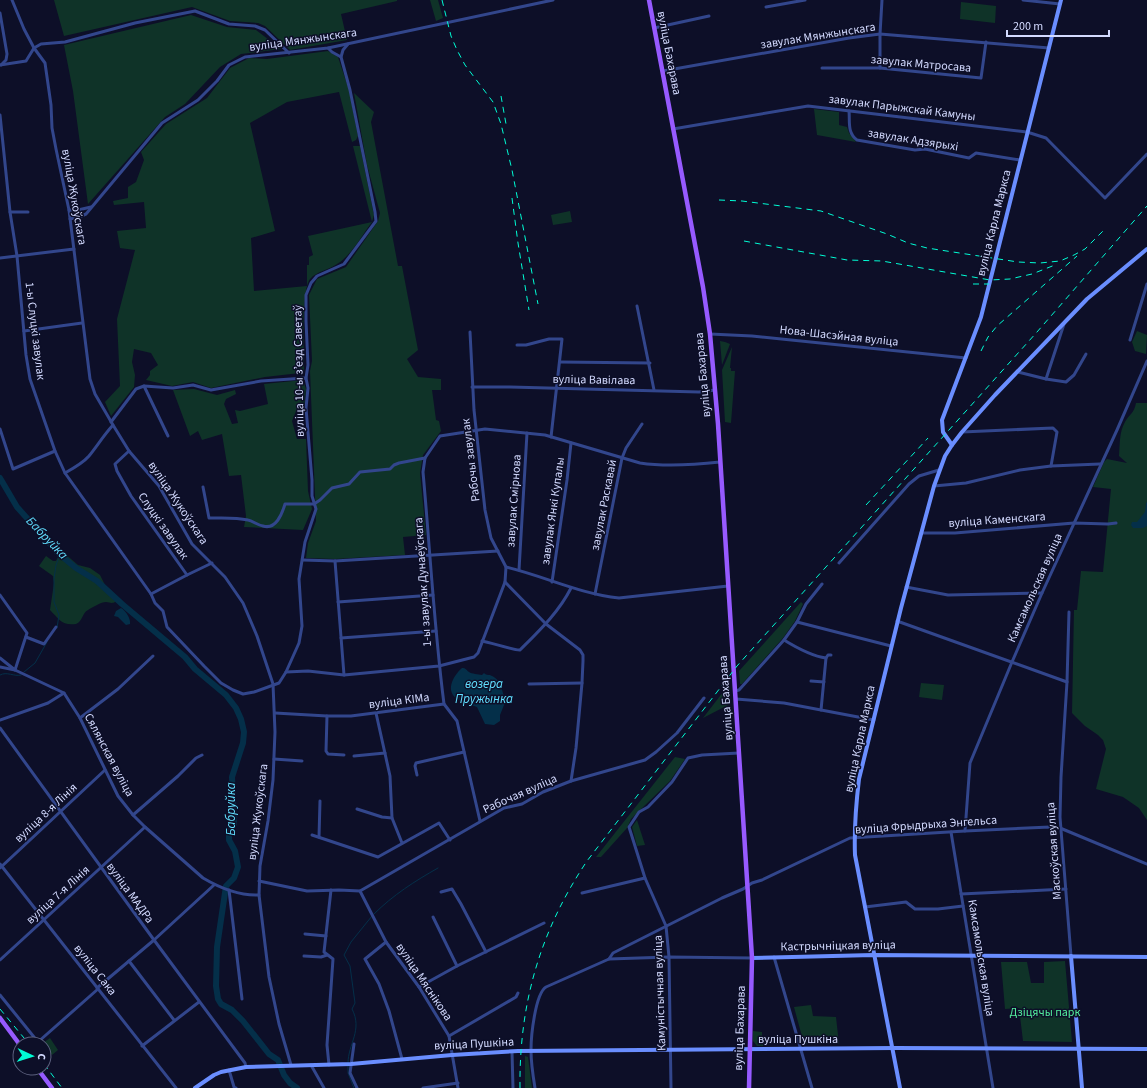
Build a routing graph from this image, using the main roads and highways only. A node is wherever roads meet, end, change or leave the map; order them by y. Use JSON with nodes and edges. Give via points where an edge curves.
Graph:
{"nodes":[{"id":1,"x":649,"y":0,"type":"edge"},
{"id":2,"x":1061,"y":2,"type":"edge"},
{"id":3,"x":1146,"y":251,"type":"edge"},
{"id":4,"x":952,"y":445,"type":"junction"},
{"id":5,"x":873,"y":955,"type":"junction"},
{"id":6,"x":1071,"y":956,"type":"junction"},
{"id":7,"x":1147,"y":957,"type":"edge"},
{"id":8,"x":752,"y":958,"type":"junction"},
{"id":9,"x":0,"y":1018,"type":"edge"},
{"id":10,"x":13,"y":1036,"type":"edge"},
{"id":11,"x":892,"y":1048,"type":"junction"},
{"id":12,"x":749,"y":1049,"type":"junction"},
{"id":13,"x":1078,"y":1049,"type":"junction"},
{"id":14,"x":1147,"y":1049,"type":"edge"},
{"id":15,"x":43,"y":1076,"type":"edge"},
{"id":16,"x":52,"y":1088,"type":"edge"},
{"id":17,"x":195,"y":1088,"type":"edge"},
{"id":18,"x":749,"y":1088,"type":"edge"},
{"id":19,"x":900,"y":1088,"type":"edge"},
{"id":20,"x":1082,"y":1088,"type":"edge"}],
"edges":[{"from":1,"to":8,"type":"main road","name":"вуліца Бахарава","via":[[710,334]]},
{"from":2,"to":4,"type":"main road","name":"вуліца Карла Маркса","via":[[981,317],[942,420],[943,432]]},
{"from":3,"to":4,"type":"main road","name":"вуліца Карла Маркса","via":[[1087,299]]},
{"from":4,"to":5,"type":"main road","name":"вуліца Карла Маркса","via":[[939,470],[906,587],[856,802],[855,855]]},
{"from":5,"to":6,"type":"main road","name":"Кастрычніцкая вуліца"},
{"from":5,"to":8,"type":"main road","name":"Кастрычніцкая вуліца"},
{"from":5,"to":11,"type":"main road","name":"вуліца Карла Маркса"},
{"from":6,"to":7,"type":"main road","name":"Кастрычніцкая вуліца"},
{"from":6,"to":13,"type":"main road","name":"Маскоўская вуліца"},
{"from":8,"to":12,"type":"main road","name":"вуліца Бахарава"},
{"from":9,"to":10,"type":"main road"},
{"from":11,"to":12,"type":"main road","name":"вуліца Пушкіна"},
{"from":11,"to":13,"type":"main road","name":"вуліца Пушкіна"},
{"from":11,"to":19,"type":"main road","name":"вуліца Карла Маркса"},
{"from":12,"to":17,"type":"main road","name":"вуліца Пушкіна","via":[[531,1051],[349,1064],[246,1067],[214,1075]]},
{"from":12,"to":18,"type":"main road","name":"вуліца Бахарава"},
{"from":13,"to":14,"type":"main road","name":"вуліца Пушкіна"},
{"from":13,"to":20,"type":"main road","name":"Маскоўская вуліца"},
{"from":15,"to":16,"type":"main road"}]}
